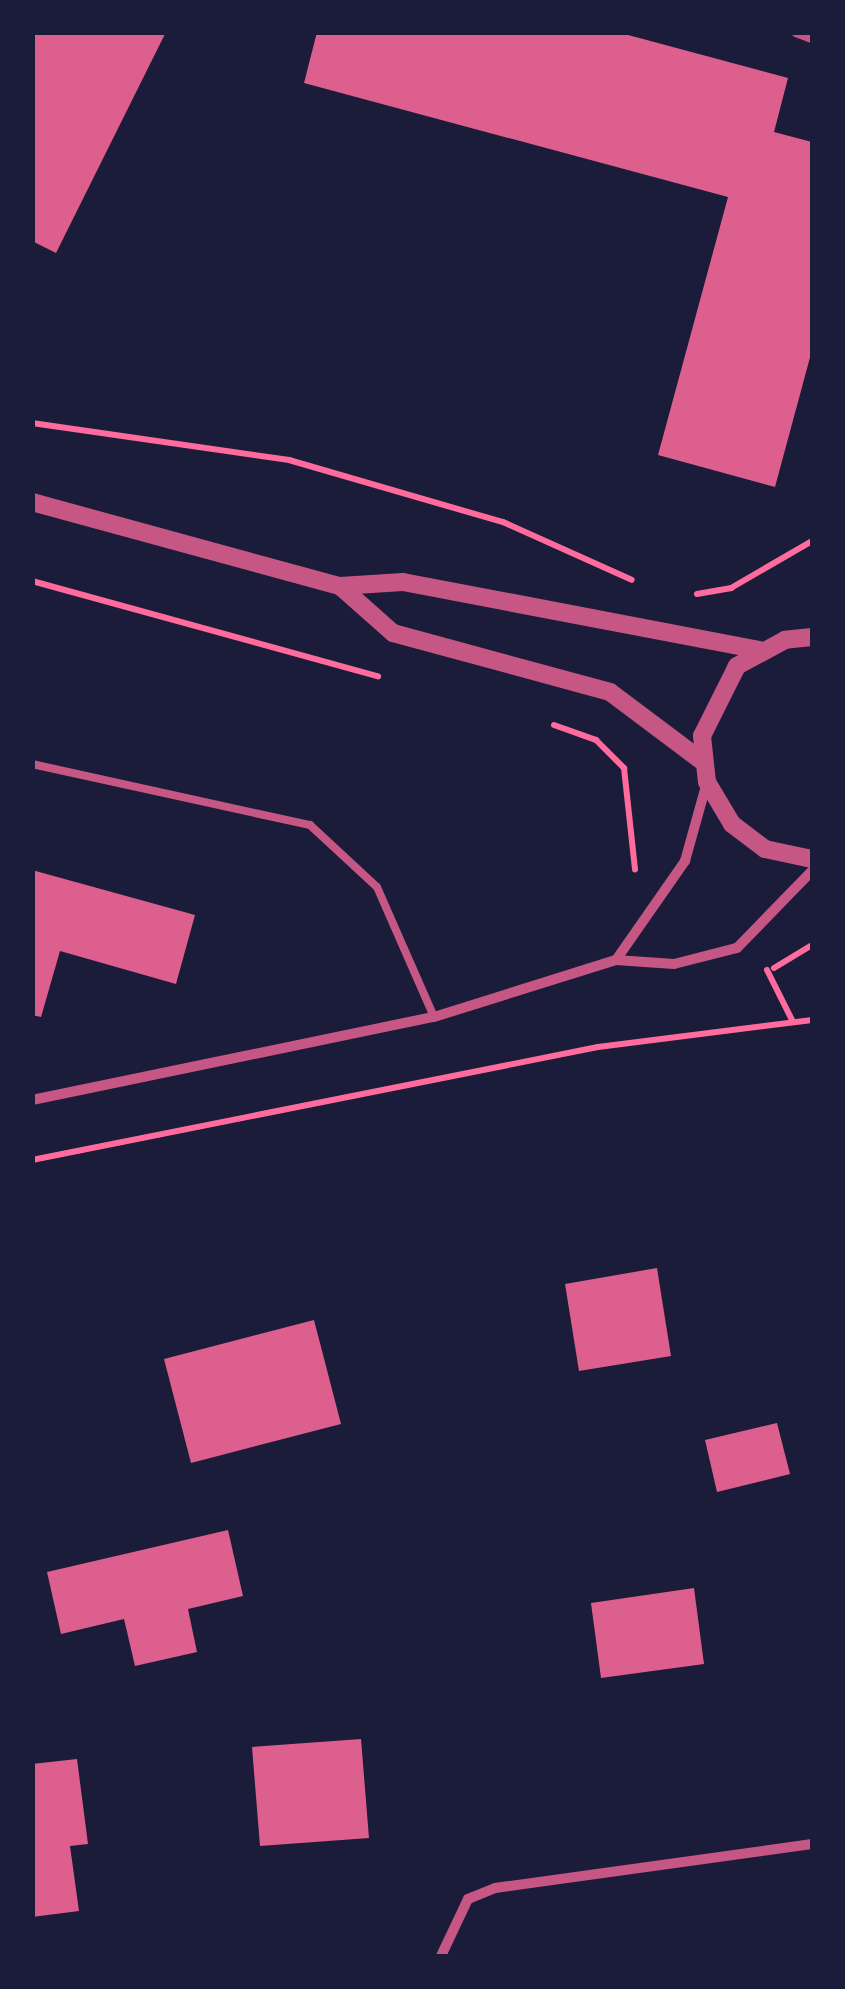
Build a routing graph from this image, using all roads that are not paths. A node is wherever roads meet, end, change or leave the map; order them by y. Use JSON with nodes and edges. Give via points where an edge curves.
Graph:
{"nodes":[{"id":1,"x":796,"y":32,"type":"edge"},
{"id":2,"x":812,"y":38,"type":"edge"},
{"id":3,"x":32,"y":502,"type":"edge"},
{"id":4,"x":340,"y":586,"type":"junction"},
{"id":5,"x":811,"y":635,"type":"edge"},
{"id":6,"x":760,"y":650,"type":"junction"},
{"id":7,"x":702,"y":762,"type":"junction"},
{"id":8,"x":32,"y":764,"type":"edge"},
{"id":9,"x":707,"y":782,"type":"junction"},
{"id":10,"x":812,"y":858,"type":"edge"},
{"id":11,"x":812,"y":872,"type":"edge"},
{"id":12,"x":616,"y":960,"type":"junction"},
{"id":13,"x":434,"y":1017,"type":"junction"},
{"id":14,"x":32,"y":1100,"type":"edge"},
{"id":15,"x":812,"y":1844,"type":"edge"},
{"id":16,"x":441,"y":1956,"type":"edge"}],
"edges":[{"from":1,"to":2,"type":"street"},
{"from":3,"to":4,"type":"street"},
{"from":4,"to":6,"type":"street","via":[[403,582]]},
{"from":4,"to":7,"type":"street","via":[[393,633],[610,692]]},
{"from":5,"to":6,"type":"street"},
{"from":6,"to":7,"type":"street","via":[[713,699]]},
{"from":7,"to":9,"type":"street"},
{"from":8,"to":13,"type":"lane","via":[[310,825],[378,887]]},
{"from":9,"to":10,"type":"street","via":[[747,838]]},
{"from":9,"to":12,"type":"street","via":[[666,895]]},
{"from":11,"to":12,"type":"street","via":[[737,948],[674,964]]},
{"from":12,"to":13,"type":"street"},
{"from":13,"to":14,"type":"street"},
{"from":15,"to":16,"type":"street","via":[[495,1888],[468,1900]]}]}
